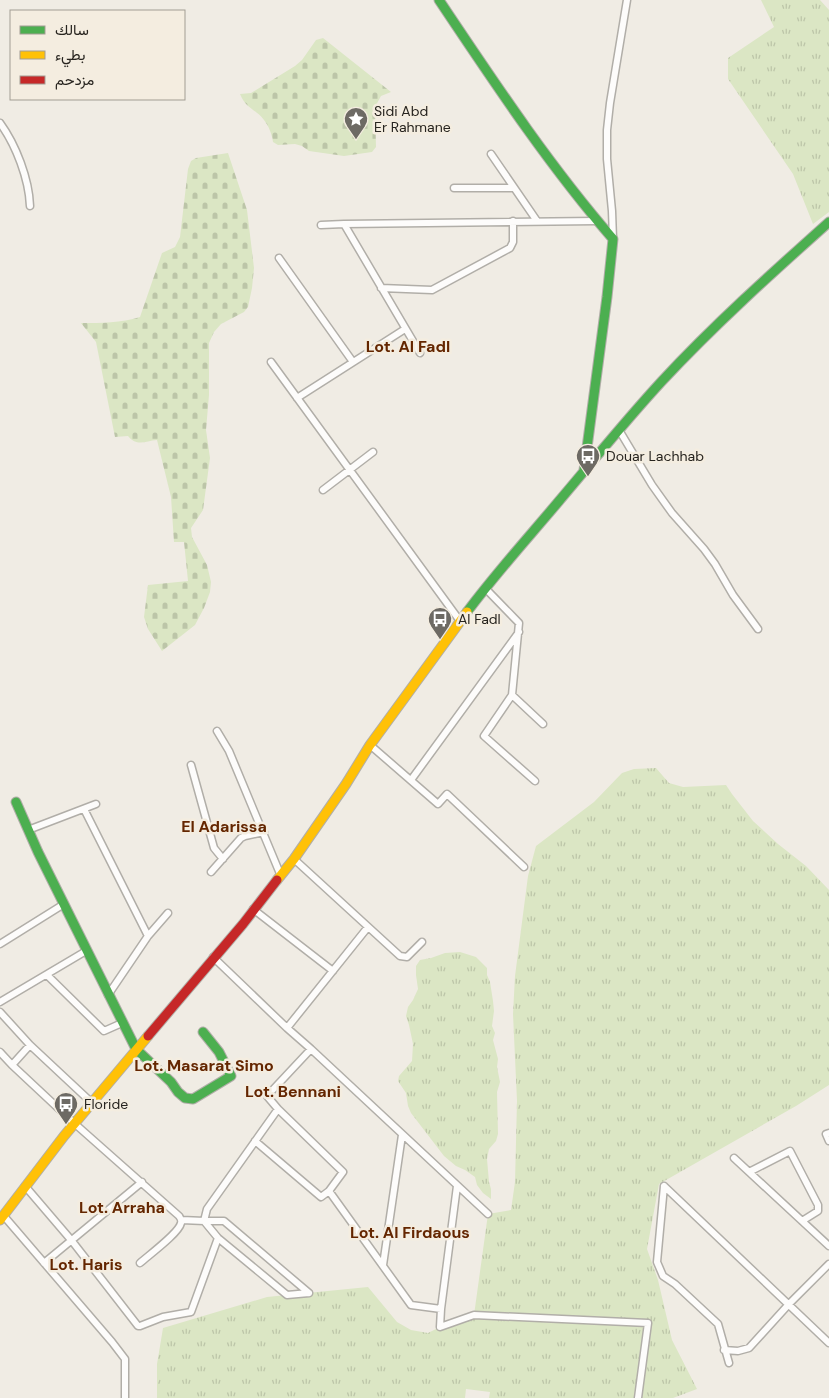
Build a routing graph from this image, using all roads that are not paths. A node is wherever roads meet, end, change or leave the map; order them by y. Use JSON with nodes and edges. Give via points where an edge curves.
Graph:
{"nodes":[{"id":1,"x":439,"y":0,"type":"edge"},
{"id":2,"x":627,"y":0,"type":"edge"},
{"id":3,"x":0,"y":123,"type":"edge"},
{"id":4,"x":491,"y":154,"type":"dead end"},
{"id":5,"x":454,"y":188,"type":"dead end"},
{"id":6,"x":514,"y":188,"type":"junction"},
{"id":7,"x":30,"y":206,"type":"dead end"},
{"id":8,"x":513,"y":221,"type":"junction"},
{"id":9,"x":537,"y":221,"type":"junction"},
{"id":10,"x":597,"y":221,"type":"junction"},
{"id":11,"x":829,"y":222,"type":"edge"},
{"id":12,"x":344,"y":224,"type":"junction"},
{"id":13,"x":321,"y":225,"type":"dead end"},
{"id":14,"x":613,"y":239,"type":"junction"},
{"id":15,"x":279,"y":258,"type":"dead end"},
{"id":16,"x":382,"y":288,"type":"junction"},
{"id":17,"x":405,"y":329,"type":"junction"},
{"id":18,"x":420,"y":353,"type":"dead end"},
{"id":19,"x":270,"y":362,"type":"dead end"},
{"id":20,"x":353,"y":362,"type":"junction"},
{"id":21,"x":297,"y":398,"type":"junction"},
{"id":22,"x":619,"y":430,"type":"junction"},
{"id":23,"x":372,"y":452,"type":"dead end"},
{"id":24,"x":350,"y":470,"type":"junction"},
{"id":25,"x":584,"y":470,"type":"junction"},
{"id":26,"x":323,"y":490,"type":"dead end"},
{"id":27,"x":485,"y":588,"type":"junction"},
{"id":28,"x":460,"y":621,"type":"junction"},
{"id":29,"x":758,"y":629,"type":"dead end"},
{"id":30,"x":518,"y":632,"type":"junction"},
{"id":31,"x":512,"y":695,"type":"junction"},
{"id":32,"x":543,"y":724,"type":"dead end"},
{"id":33,"x":217,"y":732,"type":"dead end"},
{"id":34,"x":370,"y":745,"type":"junction"},
{"id":35,"x":191,"y":765,"type":"dead end"},
{"id":36,"x":411,"y":780,"type":"junction"},
{"id":37,"x":536,"y":781,"type":"dead end"},
{"id":38,"x":16,"y":802,"type":"dead end"},
{"id":39,"x":96,"y":804,"type":"dead end"},
{"id":40,"x":84,"y":809,"type":"junction"},
{"id":41,"x":28,"y":830,"type":"junction"},
{"id":42,"x":264,"y":832,"type":"junction"},
{"id":43,"x":223,"y":859,"type":"junction"},
{"id":44,"x":294,"y":859,"type":"junction"},
{"id":45,"x":524,"y":867,"type":"dead end"},
{"id":46,"x":211,"y":872,"type":"dead end"},
{"id":47,"x":281,"y":876,"type":"junction"},
{"id":48,"x":64,"y":904,"type":"junction"},
{"id":49,"x":253,"y":909,"type":"junction"},
{"id":50,"x":168,"y":914,"type":"dead end"},
{"id":51,"x":368,"y":927,"type":"junction"},
{"id":52,"x":148,"y":936,"type":"junction"},
{"id":53,"x":422,"y":942,"type":"dead end"},
{"id":54,"x":0,"y":944,"type":"edge"},
{"id":55,"x":86,"y":952,"type":"junction"},
{"id":56,"x":213,"y":958,"type":"junction"},
{"id":57,"x":332,"y":971,"type":"junction"},
{"id":58,"x":47,"y":975,"type":"junction"},
{"id":59,"x":108,"y":995,"type":"junction"},
{"id":60,"x":0,"y":1002,"type":"edge"},
{"id":61,"x":0,"y":1012,"type":"edge"},
{"id":62,"x":122,"y":1023,"type":"junction"},
{"id":63,"x":287,"y":1028,"type":"junction"},
{"id":64,"x":203,"y":1032,"type":"dead end"},
{"id":65,"x":30,"y":1044,"type":"junction"},
{"id":66,"x":136,"y":1049,"type":"junction"},
{"id":67,"x":311,"y":1049,"type":"junction"},
{"id":68,"x":0,"y":1052,"type":"edge"},
{"id":69,"x":12,"y":1064,"type":"junction"},
{"id":70,"x":91,"y":1102,"type":"junction"},
{"id":71,"x":278,"y":1109,"type":"junction"},
{"id":72,"x":74,"y":1123,"type":"junction"},
{"id":73,"x":829,"y":1133,"type":"edge"},
{"id":74,"x":402,"y":1134,"type":"junction"},
{"id":75,"x":255,"y":1141,"type":"junction"},
{"id":76,"x":829,"y":1141,"type":"edge"},
{"id":77,"x":734,"y":1158,"type":"dead end"},
{"id":78,"x":749,"y":1172,"type":"junction"},
{"id":79,"x":142,"y":1182,"type":"junction"},
{"id":80,"x":25,"y":1186,"type":"junction"},
{"id":81,"x":457,"y":1186,"type":"junction"},
{"id":82,"x":329,"y":1190,"type":"junction"},
{"id":83,"x":488,"y":1214,"type":"dead end"},
{"id":84,"x":2,"y":1217,"type":"edge"},
{"id":85,"x":182,"y":1220,"type":"junction"},
{"id":86,"x":204,"y":1221,"type":"junction"},
{"id":87,"x":802,"y":1221,"type":"junction"},
{"id":88,"x":218,"y":1238,"type":"junction"},
{"id":89,"x":72,"y":1241,"type":"junction"},
{"id":90,"x":829,"y":1246,"type":"edge"},
{"id":91,"x":44,"y":1263,"type":"junction"},
{"id":92,"x":140,"y":1263,"type":"dead end"},
{"id":93,"x":829,"y":1264,"type":"edge"},
{"id":94,"x":383,"y":1265,"type":"junction"},
{"id":95,"x":789,"y":1304,"type":"junction"},
{"id":96,"x":440,"y":1309,"type":"junction"},
{"id":97,"x":829,"y":1343,"type":"edge"},
{"id":98,"x":724,"y":1350,"type":"junction"},
{"id":99,"x":728,"y":1363,"type":"dead end"},
{"id":100,"x":125,"y":1398,"type":"edge"},
{"id":101,"x":638,"y":1398,"type":"edge"}],
"edges":[{"from":1,"to":10,"type":"street","via":[[541,150]]},
{"from":2,"to":14,"type":"street","via":[[606,130]]},
{"from":3,"to":7,"type":"street","via":[[22,169]]},
{"from":4,"to":6,"type":"street"},
{"from":5,"to":6,"type":"street"},
{"from":6,"to":9,"type":"street"},
{"from":8,"to":9,"type":"street"},
{"from":8,"to":12,"type":"street"},
{"from":8,"to":16,"type":"street","via":[[510,248],[432,290]]},
{"from":9,"to":10,"type":"street"},
{"from":10,"to":14,"type":"street"},
{"from":11,"to":22,"type":"street","via":[[704,338]]},
{"from":12,"to":13,"type":"street"},
{"from":12,"to":16,"type":"street"},
{"from":14,"to":25,"type":"street"},
{"from":15,"to":20,"type":"street"},
{"from":16,"to":17,"type":"street"},
{"from":17,"to":18,"type":"street"},
{"from":17,"to":20,"type":"street"},
{"from":19,"to":21,"type":"street"},
{"from":20,"to":21,"type":"street"},
{"from":21,"to":24,"type":"street"},
{"from":22,"to":25,"type":"street"},
{"from":22,"to":29,"type":"street","via":[[652,485],[715,564]]},
{"from":23,"to":24,"type":"street"},
{"from":24,"to":26,"type":"street"},
{"from":24,"to":28,"type":"street"},
{"from":25,"to":27,"type":"street"},
{"from":27,"to":28,"type":"street"},
{"from":27,"to":30,"type":"street","via":[[519,623]]},
{"from":28,"to":34,"type":"street"},
{"from":30,"to":31,"type":"street"},
{"from":30,"to":36,"type":"street"},
{"from":31,"to":32,"type":"street"},
{"from":31,"to":37,"type":"street","via":[[484,736]]},
{"from":33,"to":42,"type":"street","via":[[229,751]]},
{"from":34,"to":36,"type":"street"},
{"from":34,"to":44,"type":"street"},
{"from":35,"to":43,"type":"street","via":[[214,848]]},
{"from":36,"to":45,"type":"street","via":[[438,804],[447,794]]},
{"from":38,"to":41,"type":"street"},
{"from":39,"to":40,"type":"street"},
{"from":40,"to":41,"type":"street"},
{"from":40,"to":52,"type":"street"},
{"from":41,"to":48,"type":"street"},
{"from":42,"to":43,"type":"street","via":[[241,838]]},
{"from":42,"to":47,"type":"street"},
{"from":43,"to":46,"type":"street"},
{"from":44,"to":47,"type":"street"},
{"from":44,"to":51,"type":"street"},
{"from":47,"to":49,"type":"street"},
{"from":48,"to":54,"type":"street"},
{"from":48,"to":55,"type":"street"},
{"from":49,"to":56,"type":"street"},
{"from":49,"to":57,"type":"street"},
{"from":50,"to":52,"type":"street"},
{"from":51,"to":53,"type":"street","via":[[400,956],[407,957]]},
{"from":51,"to":57,"type":"street"},
{"from":52,"to":59,"type":"street"},
{"from":55,"to":58,"type":"street"},
{"from":55,"to":59,"type":"street"},
{"from":56,"to":63,"type":"street"},
{"from":56,"to":66,"type":"street"},
{"from":57,"to":63,"type":"street"},
{"from":58,"to":60,"type":"street"},
{"from":58,"to":62,"type":"street","via":[[104,1031]]},
{"from":59,"to":62,"type":"street"},
{"from":61,"to":65,"type":"street"},
{"from":62,"to":66,"type":"street"},
{"from":63,"to":67,"type":"street"},
{"from":64,"to":66,"type":"street","via":[[219,1052],[231,1076],[193,1099],[178,1092]]},
{"from":65,"to":69,"type":"street"},
{"from":65,"to":70,"type":"street"},
{"from":66,"to":70,"type":"street"},
{"from":67,"to":71,"type":"street","via":[[268,1096]]},
{"from":67,"to":74,"type":"street"},
{"from":68,"to":69,"type":"street"},
{"from":69,"to":72,"type":"street"},
{"from":70,"to":72,"type":"street"},
{"from":71,"to":75,"type":"street"},
{"from":71,"to":82,"type":"street","via":[[343,1172]]},
{"from":72,"to":79,"type":"street"},
{"from":72,"to":80,"type":"street"},
{"from":73,"to":76,"type":"street","via":[[826,1134]]},
{"from":74,"to":81,"type":"street"},
{"from":74,"to":94,"type":"street"},
{"from":75,"to":82,"type":"street","via":[[321,1198]]},
{"from":75,"to":86,"type":"street","via":[[206,1210]]},
{"from":77,"to":78,"type":"street"},
{"from":78,"to":87,"type":"street"},
{"from":78,"to":87,"type":"street","via":[[790,1151],[818,1204],[818,1211]]},
{"from":79,"to":85,"type":"street"},
{"from":79,"to":89,"type":"street"},
{"from":80,"to":84,"type":"street"},
{"from":80,"to":89,"type":"street"},
{"from":81,"to":83,"type":"street"},
{"from":81,"to":96,"type":"street"},
{"from":82,"to":94,"type":"street"},
{"from":84,"to":91,"type":"street"},
{"from":85,"to":86,"type":"street"},
{"from":85,"to":92,"type":"street","via":[[177,1231]]},
{"from":86,"to":88,"type":"street"},
{"from":86,"to":88,"type":"street","via":[[224,1221],[309,1293],[287,1295]]},
{"from":87,"to":90,"type":"street"},
{"from":88,"to":89,"type":"street","via":[[191,1312],[163,1317],[140,1326]]},
{"from":89,"to":91,"type":"street"},
{"from":91,"to":100,"type":"street","via":[[125,1359]]},
{"from":93,"to":95,"type":"street"},
{"from":94,"to":96,"type":"street","via":[[411,1305]]},
{"from":95,"to":97,"type":"street"},
{"from":95,"to":98,"type":"street","via":[[749,1348]]},
{"from":95,"to":98,"type":"street","via":[[664,1186],[657,1262],[663,1276],[718,1324]]},
{"from":96,"to":101,"type":"street","via":[[440,1327],[474,1315],[648,1323]]},
{"from":98,"to":99,"type":"street"}]}
